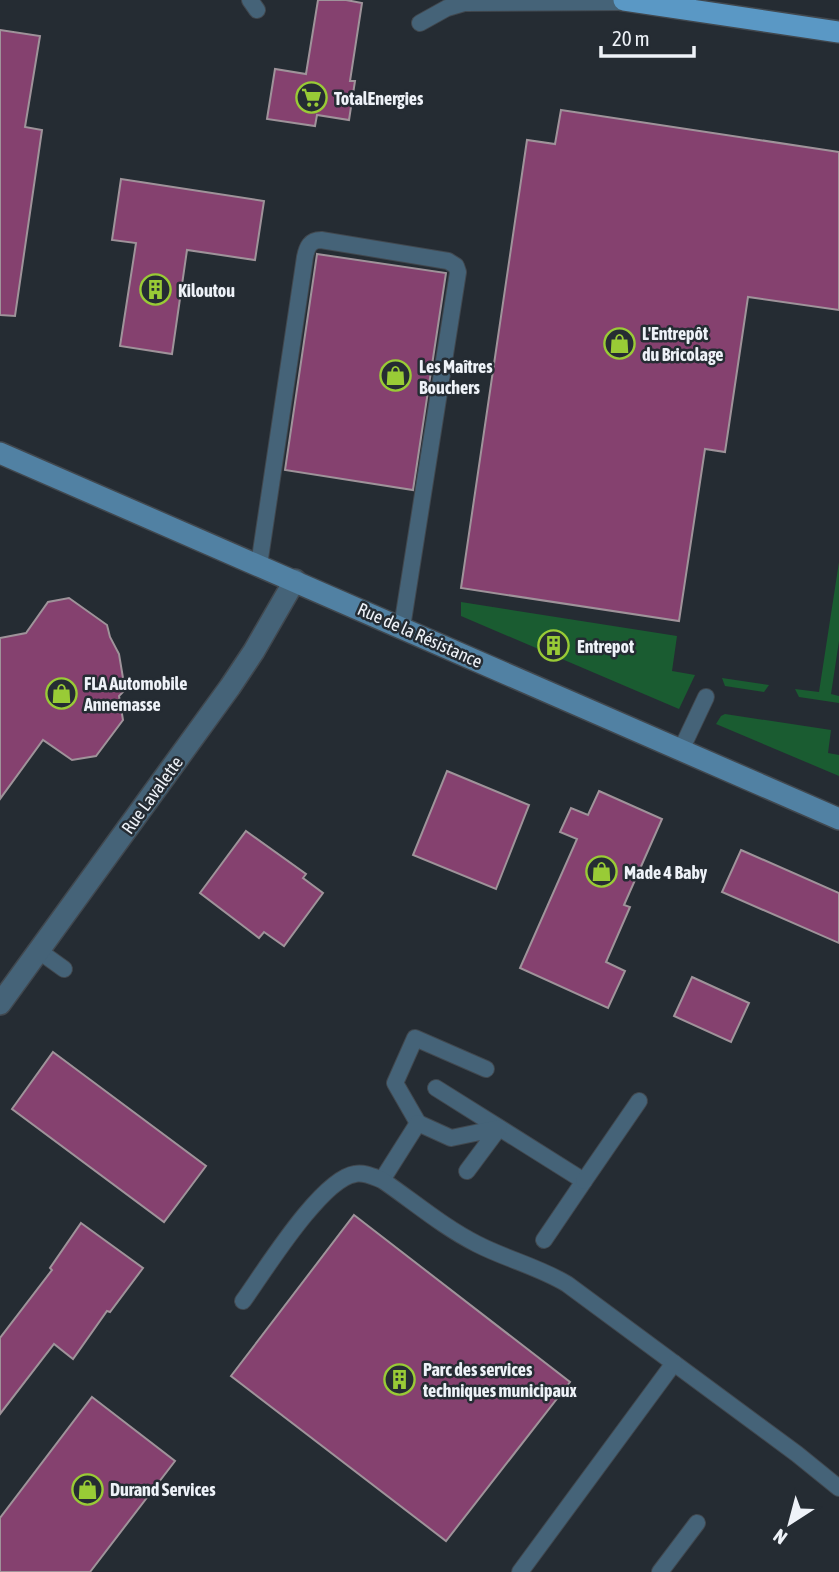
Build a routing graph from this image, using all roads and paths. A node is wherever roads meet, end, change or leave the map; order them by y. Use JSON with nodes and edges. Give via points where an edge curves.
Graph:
{"nodes":[{"id":1,"x":630,"y":1,"type":"edge"},
{"id":2,"x":420,"y":23,"type":"dead end"},
{"id":3,"x":839,"y":32,"type":"edge"},
{"id":4,"x":0,"y":453,"type":"edge"},
{"id":5,"x":259,"y":565,"type":"junction"},
{"id":6,"x":295,"y":580,"type":"junction"},
{"id":7,"x":402,"y":627,"type":"junction"},
{"id":8,"x":706,"y":697,"type":"dead end"},
{"id":9,"x":681,"y":750,"type":"junction"},
{"id":10,"x":839,"y":819,"type":"edge"},
{"id":11,"x":39,"y":951,"type":"junction"},
{"id":12,"x":64,"y":969,"type":"dead end"},
{"id":13,"x":0,"y":1004,"type":"edge"},
{"id":14,"x":486,"y":1069,"type":"dead end"},
{"id":15,"x":436,"y":1088,"type":"dead end"},
{"id":16,"x":639,"y":1101,"type":"dead end"},
{"id":17,"x":418,"y":1123,"type":"junction"},
{"id":18,"x":499,"y":1128,"type":"junction"},
{"id":19,"x":467,"y":1171,"type":"dead end"},
{"id":20,"x":382,"y":1180,"type":"junction"},
{"id":21,"x":584,"y":1181,"type":"junction"},
{"id":22,"x":544,"y":1240,"type":"dead end"},
{"id":23,"x":243,"y":1301,"type":"dead end"},
{"id":24,"x":674,"y":1363,"type":"junction"},
{"id":25,"x":839,"y":1488,"type":"edge"},
{"id":26,"x":697,"y":1523,"type":"dead end"},
{"id":27,"x":520,"y":1572,"type":"edge"},
{"id":28,"x":660,"y":1572,"type":"edge"}],
"edges":[{"from":1,"to":2,"type":"lane","via":[[464,3]]},
{"from":1,"to":3,"type":"main road"},
{"from":4,"to":5,"type":"street","name":"Rue de la Résistance"},
{"from":5,"to":6,"type":"street","name":"Rue de la Résistance"},
{"from":5,"to":7,"type":"lane","via":[[307,247],[321,240],[447,261],[458,272]]},
{"from":6,"to":7,"type":"street","name":"Rue de la Résistance"},
{"from":6,"to":11,"type":"street","name":"Rue Lavalette","via":[[230,687]]},
{"from":7,"to":9,"type":"street","name":"Rue de la Résistance"},
{"from":8,"to":9,"type":"lane"},
{"from":9,"to":10,"type":"street","name":"Rue de la Résistance"},
{"from":11,"to":12,"type":"lane"},
{"from":11,"to":13,"type":"street","name":"Rue Lavalette"},
{"from":14,"to":17,"type":"lane","via":[[415,1038],[395,1083]]},
{"from":15,"to":18,"type":"lane"},
{"from":16,"to":21,"type":"lane"},
{"from":17,"to":18,"type":"lane","via":[[451,1138]]},
{"from":17,"to":20,"type":"lane"},
{"from":18,"to":19,"type":"lane"},
{"from":18,"to":21,"type":"lane"},
{"from":20,"to":23,"type":"lane","via":[[355,1174],[330,1189],[305,1214]]},
{"from":20,"to":24,"type":"lane","via":[[462,1236],[567,1284]]},
{"from":21,"to":22,"type":"lane"},
{"from":24,"to":25,"type":"lane"},
{"from":24,"to":27,"type":"lane"},
{"from":26,"to":28,"type":"lane"}]}
